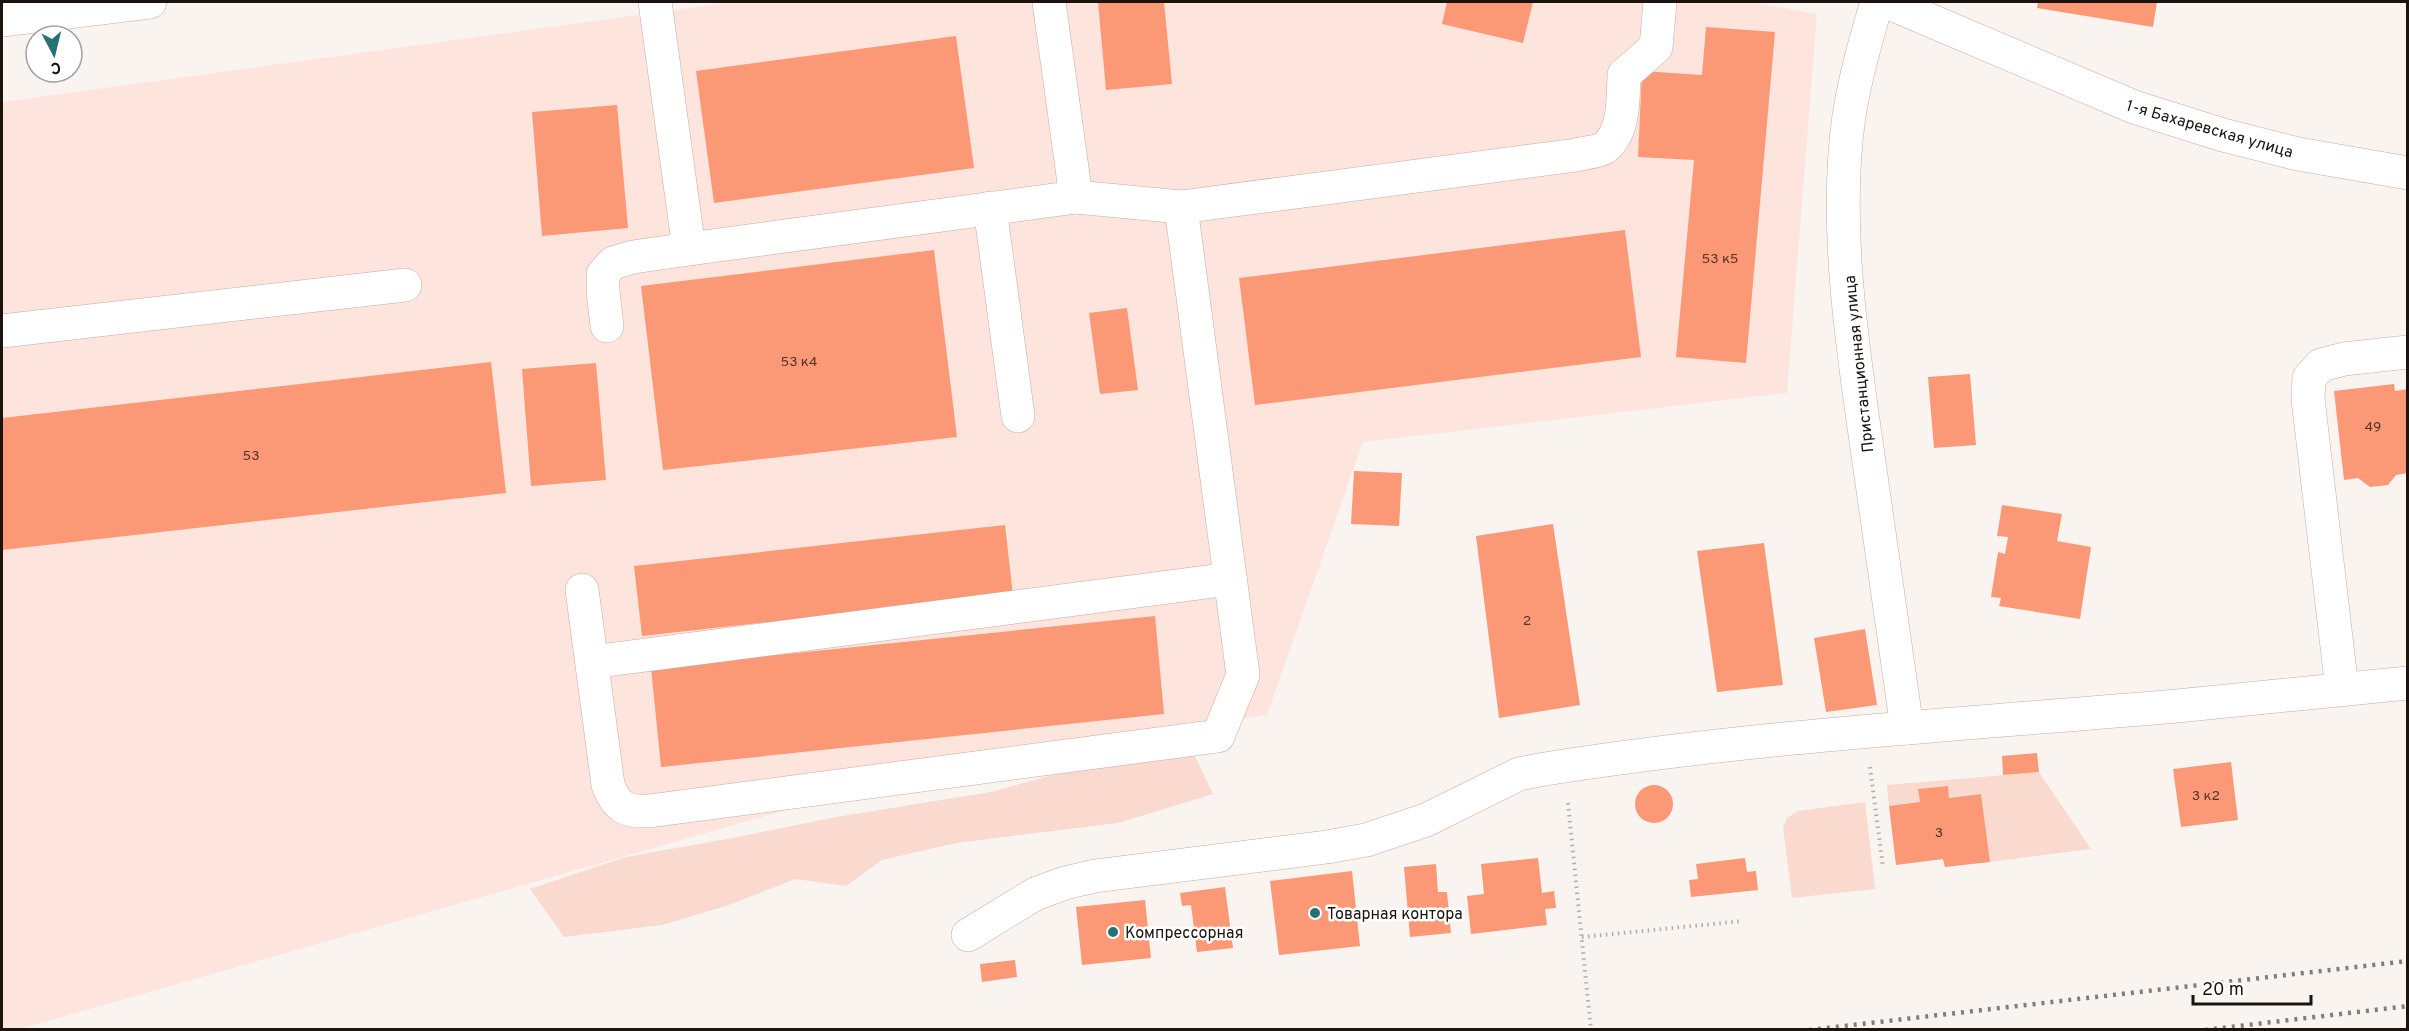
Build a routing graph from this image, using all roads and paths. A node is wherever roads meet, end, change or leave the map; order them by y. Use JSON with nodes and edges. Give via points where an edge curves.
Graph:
{"nodes":[{"id":1,"x":150,"y":2,"type":"edge"},
{"id":2,"x":655,"y":2,"type":"edge"},
{"id":3,"x":1049,"y":2,"type":"edge"},
{"id":4,"x":1660,"y":2,"type":"edge"},
{"id":5,"x":1877,"y":2,"type":"edge"},
{"id":6,"x":1887,"y":2,"type":"edge"},
{"id":7,"x":2,"y":20,"type":"edge"},
{"id":8,"x":2408,"y":173,"type":"edge"},
{"id":9,"x":1076,"y":197,"type":"junction"},
{"id":10,"x":1181,"y":207,"type":"junction"},
{"id":11,"x":990,"y":208,"type":"junction"},
{"id":12,"x":689,"y":249,"type":"junction"},
{"id":13,"x":405,"y":285,"type":"dead end"},
{"id":14,"x":607,"y":326,"type":"dead end"},
{"id":15,"x":2,"y":332,"type":"edge"},
{"id":16,"x":2408,"y":352,"type":"edge"},
{"id":17,"x":1018,"y":416,"type":"dead end"},
{"id":18,"x":1230,"y":579,"type":"junction"},
{"id":19,"x":582,"y":590,"type":"dead end"},
{"id":20,"x":592,"y":662,"type":"junction"},
{"id":21,"x":2408,"y":682,"type":"edge"},
{"id":22,"x":2342,"y":689,"type":"junction"},
{"id":23,"x":1907,"y":728,"type":"junction"},
{"id":24,"x":1865,"y":732,"type":"junction"},
{"id":25,"x":1564,"y":766,"type":"junction"},
{"id":26,"x":1883,"y":867,"type":"dead end"},
{"id":27,"x":1743,"y":921,"type":"dead end"},
{"id":28,"x":968,"y":935,"type":"dead end"},
{"id":29,"x":1582,"y":937,"type":"junction"},
{"id":30,"x":1591,"y":1029,"type":"edge"}],
"edges":[{"from":1,"to":7,"type":"street"},
{"from":2,"to":12,"type":"street"},
{"from":3,"to":9,"type":"street"},
{"from":4,"to":10,"type":"street","via":[[1656,47],[1624,75],[1616,134],[1603,148],[1564,157]]},
{"from":5,"to":23,"type":"street","name":"Пристанционная улица","via":[[1860,57],[1849,116],[1844,173],[1845,245],[1853,350]]},
{"from":6,"to":8,"type":"street","name":"1-я Бахаревская улица","via":[[2134,107],[2298,154]]},
{"from":9,"to":10,"type":"street"},
{"from":9,"to":11,"type":"street"},
{"from":10,"to":18,"type":"street"},
{"from":11,"to":12,"type":"street"},
{"from":11,"to":17,"type":"street"},
{"from":12,"to":14,"type":"street","via":[[613,263],[603,274]]},
{"from":13,"to":15,"type":"street"},
{"from":16,"to":22,"type":"street","via":[[2321,364],[2309,378],[2308,399]]},
{"from":18,"to":20,"type":"street"},
{"from":18,"to":20,"type":"street","via":[[1243,675],[1218,736],[649,812],[631,812],[614,801],[608,785]]},
{"from":19,"to":20,"type":"street"},
{"from":21,"to":22,"type":"street"},
{"from":22,"to":23,"type":"street"},
{"from":23,"to":24,"type":"street"},
{"from":24,"to":25,"type":"street"},
{"from":24,"to":26,"type":"path"},
{"from":25,"to":28,"type":"street","via":[[1519,774],[1425,820],[1365,840],[1065,883],[1035,894]]},
{"from":25,"to":29,"type":"path"},
{"from":27,"to":29,"type":"path"},
{"from":29,"to":30,"type":"path"}]}
